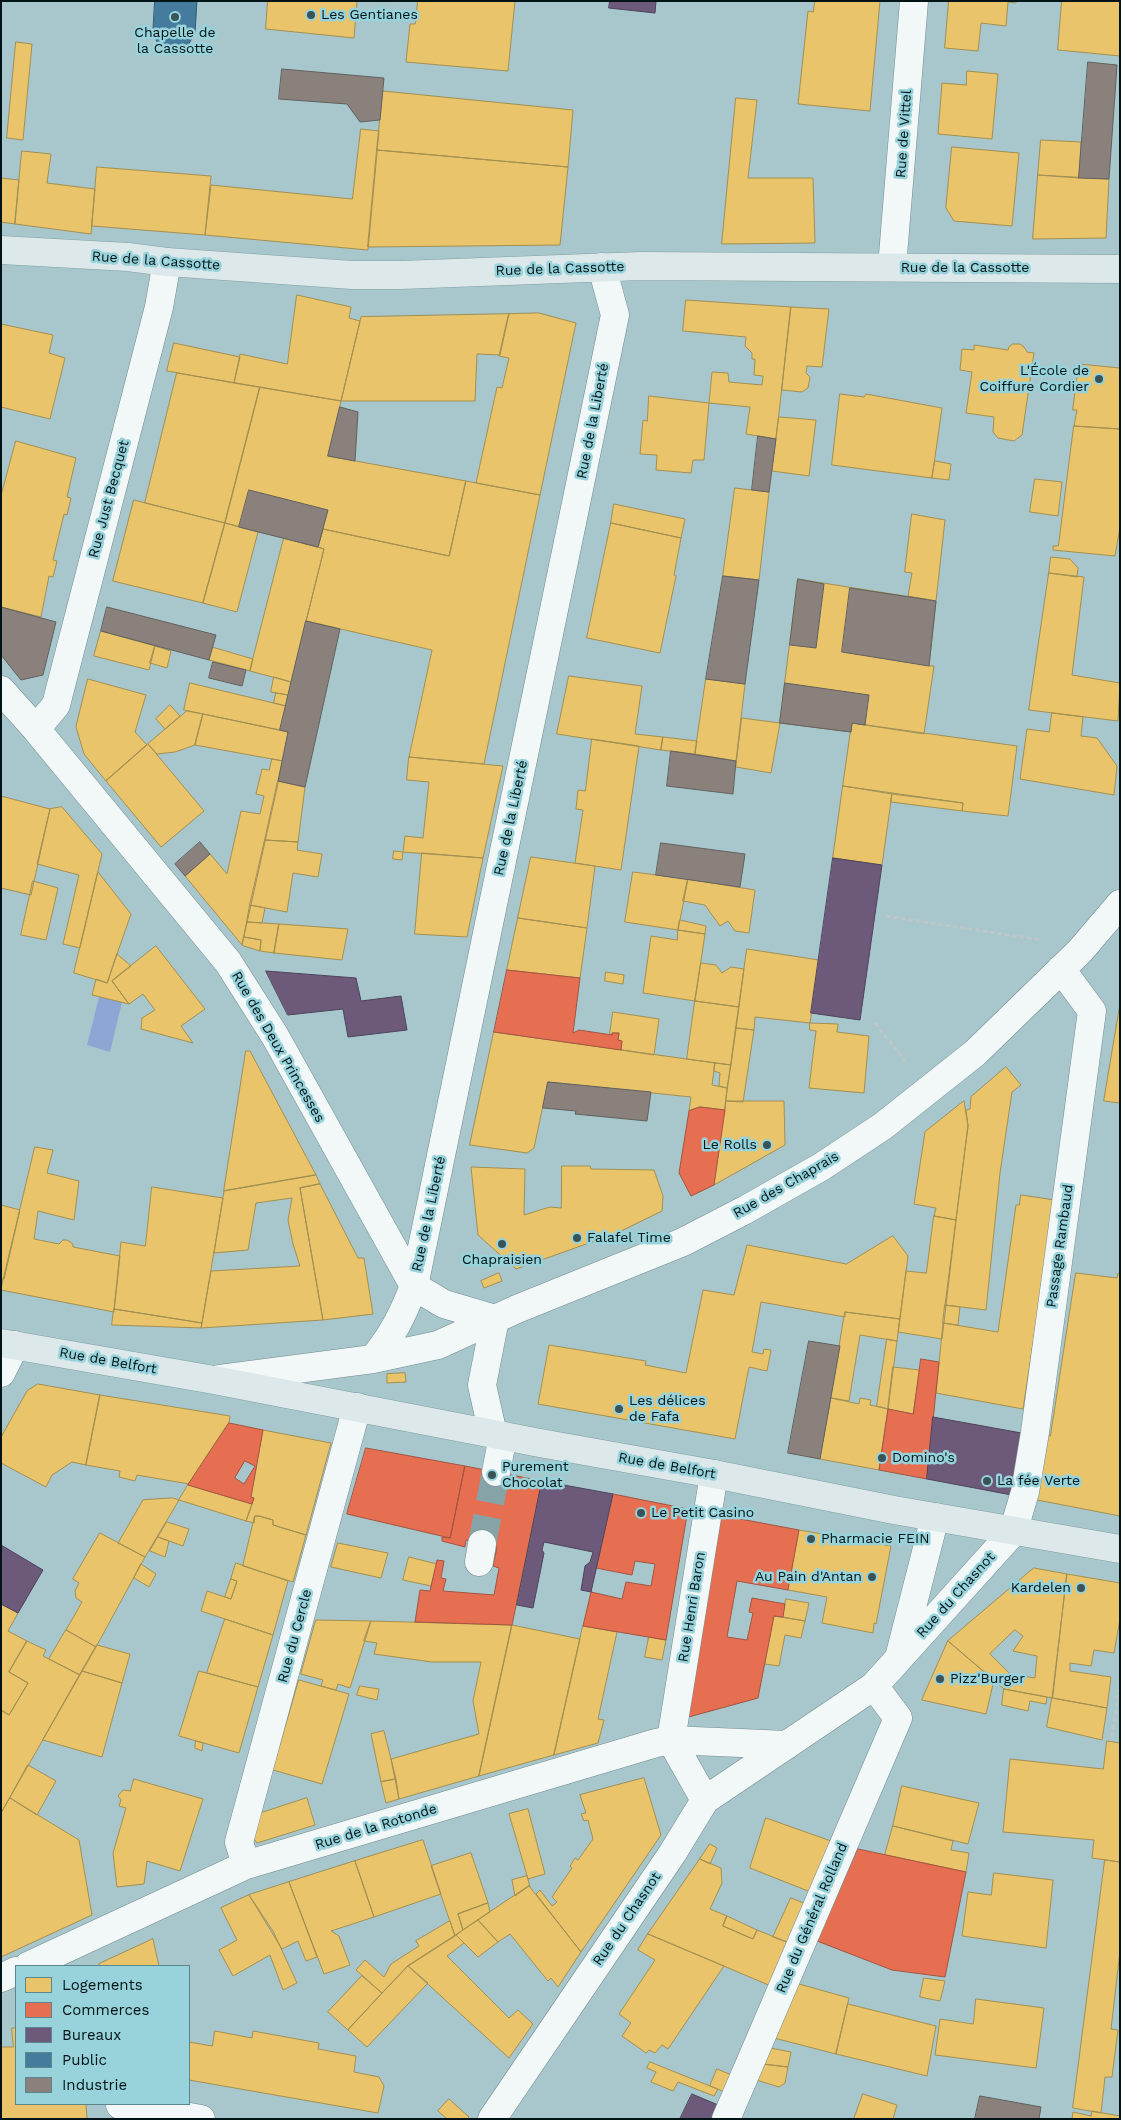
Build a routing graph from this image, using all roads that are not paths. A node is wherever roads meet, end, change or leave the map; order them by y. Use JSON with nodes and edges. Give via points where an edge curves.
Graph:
{"nodes":[{"id":1,"x":914,"y":1,"type":"edge"},
{"id":2,"x":1,"y":250,"type":"edge"},
{"id":3,"x":167,"y":262,"type":"junction"},
{"id":4,"x":602,"y":267,"type":"junction"},
{"id":5,"x":892,"y":267,"type":"junction"},
{"id":6,"x":1120,"y":269,"type":"edge"},
{"id":7,"x":1,"y":690,"type":"edge"},
{"id":8,"x":36,"y":729,"type":"junction"},
{"id":9,"x":1120,"y":904,"type":"edge"},
{"id":10,"x":1061,"y":968,"type":"junction"},
{"id":11,"x":414,"y":1286,"type":"junction"},
{"id":12,"x":495,"y":1319,"type":"junction"},
{"id":13,"x":8,"y":1344,"type":"edge"},
{"id":14,"x":373,"y":1359,"type":"junction"},
{"id":15,"x":1,"y":1373,"type":"edge"},
{"id":16,"x":214,"y":1380,"type":"junction"},
{"id":17,"x":357,"y":1407,"type":"junction"},
{"id":18,"x":498,"y":1435,"type":"junction"},
{"id":19,"x":496,"y":1472,"type":"tunnel mouth"},
{"id":20,"x":714,"y":1474,"type":"junction"},
{"id":21,"x":935,"y":1517,"type":"junction"},
{"id":22,"x":1013,"y":1532,"type":"junction"},
{"id":23,"x":1120,"y":1549,"type":"edge"},
{"id":24,"x":899,"y":1659,"type":"junction"},
{"id":25,"x":874,"y":1686,"type":"junction"},
{"id":26,"x":671,"y":1740,"type":"junction"},
{"id":27,"x":787,"y":1745,"type":"junction"},
{"id":28,"x":705,"y":1800,"type":"junction"},
{"id":29,"x":246,"y":1865,"type":"junction"},
{"id":30,"x":30,"y":1965,"type":"edge"},
{"id":31,"x":15,"y":1972,"type":"edge"},
{"id":32,"x":1,"y":1978,"type":"edge"},
{"id":33,"x":120,"y":2105,"type":"dead end"},
{"id":34,"x":201,"y":2119,"type":"edge"},
{"id":35,"x":492,"y":2119,"type":"edge"},
{"id":36,"x":726,"y":2119,"type":"edge"}],
"edges":[{"from":1,"to":5,"type":"street","name":"Rue de Vittel"},
{"from":2,"to":3,"type":"main road","name":"Rue de la Cassotte"},
{"from":3,"to":4,"type":"main road","name":"Rue de la Cassotte","via":[[352,275]]},
{"from":3,"to":8,"type":"street","name":"Rue Just Becquet","via":[[159,307],[58,698]]},
{"from":4,"to":5,"type":"main road","name":"Rue de la Cassotte"},
{"from":4,"to":11,"type":"street","name":"Rue de la Liberté","via":[[615,315]]},
{"from":5,"to":6,"type":"main road","name":"Rue de la Cassotte"},
{"from":7,"to":8,"type":"street","name":"Rue des Deux Princesses"},
{"from":8,"to":11,"type":"street","name":"Rue des Deux Princesses","via":[[228,962],[248,991]]},
{"from":9,"to":10,"type":"street","name":"Rue des Chaprais"},
{"from":10,"to":12,"type":"street","name":"Rue des Chaprais","via":[[974,1053],[883,1126],[821,1167],[682,1242]]},
{"from":10,"to":22,"type":"street","name":"Passage Rambaud","via":[[1092,1011],[1035,1432],[1025,1492]]},
{"from":11,"to":12,"type":"street","name":"Rue des Deux Princesses","via":[[444,1304]]},
{"from":11,"to":14,"type":"street","name":"Rue de la Liberté","via":[[397,1325]]},
{"from":12,"to":14,"type":"street","name":"Rue de Belfort","via":[[438,1345]]},
{"from":12,"to":18,"type":"street","via":[[482,1385]]},
{"from":13,"to":15,"type":"street"},
{"from":13,"to":16,"type":"main road","name":"Rue de Belfort"},
{"from":14,"to":16,"type":"street","name":"Rue de Belfort"},
{"from":16,"to":17,"type":"main road","name":"Rue de Belfort"},
{"from":17,"to":18,"type":"main road","name":"Rue de Belfort"},
{"from":17,"to":29,"type":"street","name":"Rue du Cercle","via":[[239,1842]]},
{"from":18,"to":19,"type":"street"},
{"from":18,"to":20,"type":"main road","name":"Rue de Belfort"},
{"from":20,"to":21,"type":"main road","name":"Rue de Belfort"},
{"from":20,"to":26,"type":"street","name":"Rue Henri Baron"},
{"from":21,"to":22,"type":"main road","name":"Rue de Belfort"},
{"from":21,"to":24,"type":"street","name":"Rue du Chasnot"},
{"from":22,"to":23,"type":"main road","name":"Rue de Belfort"},
{"from":22,"to":24,"type":"street","name":"Rue du Chasnot"},
{"from":24,"to":25,"type":"street","name":"Rue du Chasnot"},
{"from":25,"to":27,"type":"street","name":"Rue du Chasnot"},
{"from":25,"to":36,"type":"street","name":"Rue du Général Rolland","via":[[898,1718]]},
{"from":26,"to":27,"type":"street"},
{"from":26,"to":28,"type":"street"},
{"from":26,"to":29,"type":"street","name":"Rue de la Rotonde"},
{"from":27,"to":28,"type":"street","name":"Rue du Chasnot"},
{"from":28,"to":35,"type":"street","name":"Rue du Chasnot","via":[[672,1854]]},
{"from":29,"to":30,"type":"street","name":"Rue de la Rotonde"},
{"from":31,"to":32,"type":"street"},
{"from":33,"to":34,"type":"street"}]}
